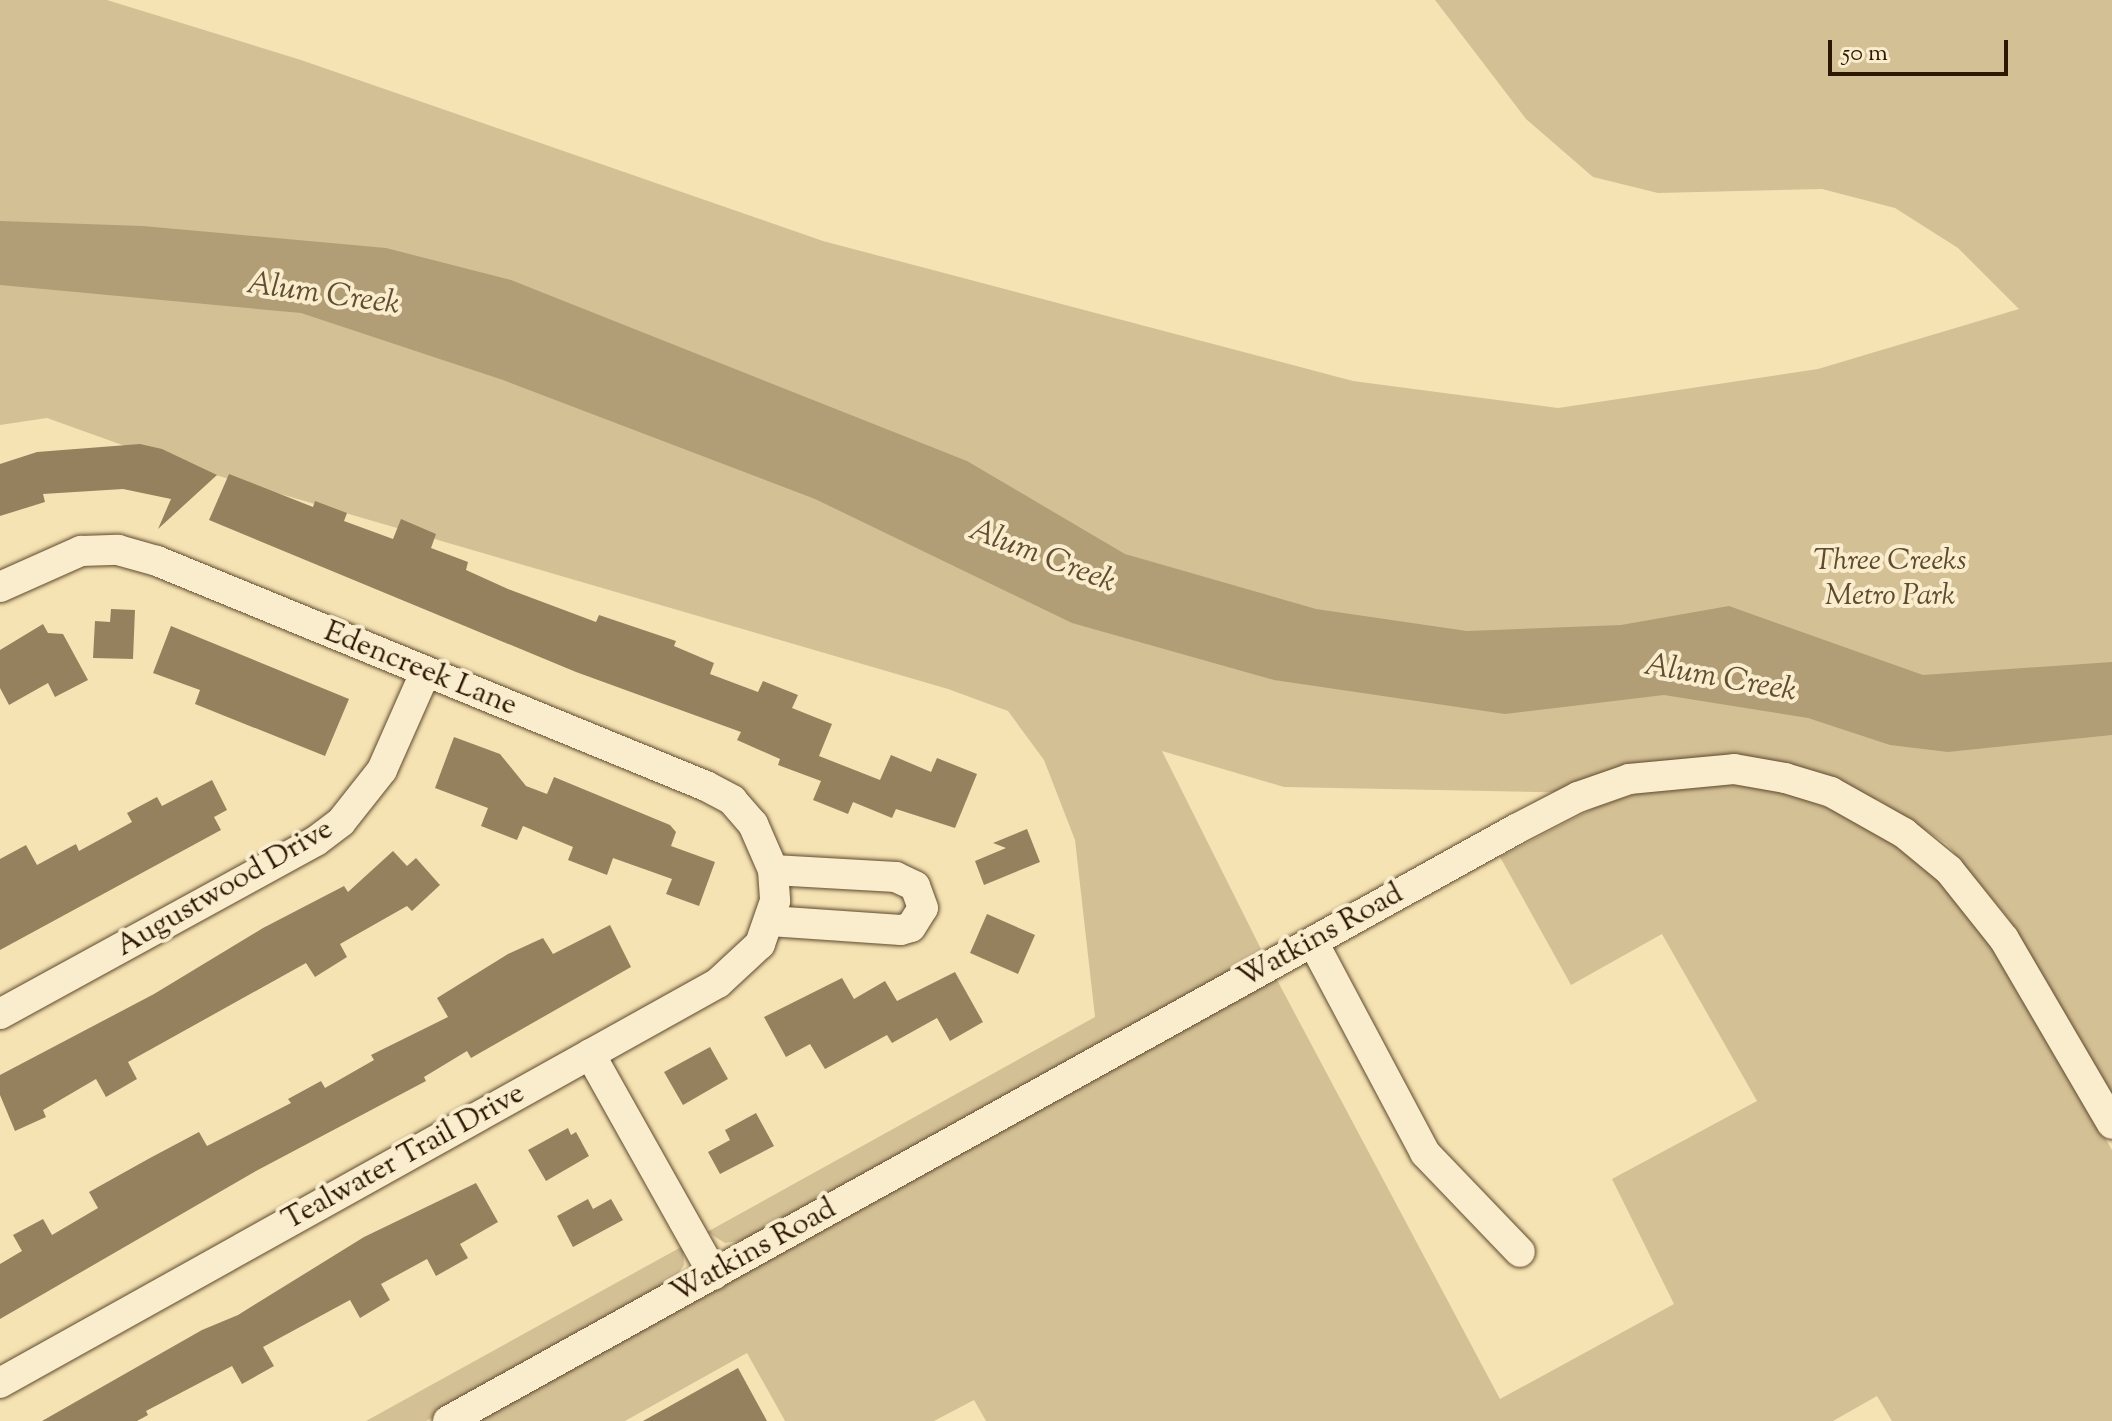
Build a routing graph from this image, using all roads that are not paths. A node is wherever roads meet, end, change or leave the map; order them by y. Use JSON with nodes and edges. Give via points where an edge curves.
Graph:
{"nodes":[{"id":1,"x":0,"y":587,"type":"edge"},
{"id":2,"x":425,"y":673,"type":"junction"},
{"id":3,"x":773,"y":870,"type":"junction"},
{"id":4,"x":773,"y":911,"type":"junction"},
{"id":5,"x":1313,"y":942,"type":"junction"},
{"id":6,"x":0,"y":1014,"type":"edge"},
{"id":7,"x":590,"y":1054,"type":"junction"},
{"id":8,"x":2112,"y":1124,"type":"edge"},
{"id":9,"x":1520,"y":1252,"type":"dead end"},
{"id":10,"x":714,"y":1275,"type":"junction"},
{"id":11,"x":0,"y":1383,"type":"edge"},
{"id":12,"x":448,"y":1421,"type":"edge"}],
"edges":[{"from":1,"to":2,"type":"street","name":"Edencreek Lane","via":[[81,551],[118,550],[157,561]]},
{"from":2,"to":3,"type":"street","name":"Edencreek Lane","via":[[732,800],[753,824]]},
{"from":2,"to":6,"type":"street","name":"Augustwood Drive","via":[[382,770],[341,822],[316,841]]},
{"from":3,"to":4,"type":"street","name":"Edencreek Lane"},
{"from":3,"to":4,"type":"street","via":[[896,877],[915,886],[923,908],[911,927],[901,930]]},
{"from":4,"to":7,"type":"street","name":"Tealwater Trail Drive","via":[[760,944],[718,983]]},
{"from":5,"to":8,"type":"street","name":"Watkins Road","via":[[1578,797],[1629,779],[1734,769],[1785,778],[1867,811],[1949,870],[2030,977]]},
{"from":5,"to":9,"type":"street","via":[[1425,1153]]},
{"from":5,"to":10,"type":"street","name":"Watkins Road"},
{"from":7,"to":10,"type":"street"},
{"from":7,"to":11,"type":"street","name":"Tealwater Trail Drive"},
{"from":10,"to":12,"type":"street","name":"Watkins Road"}]}
